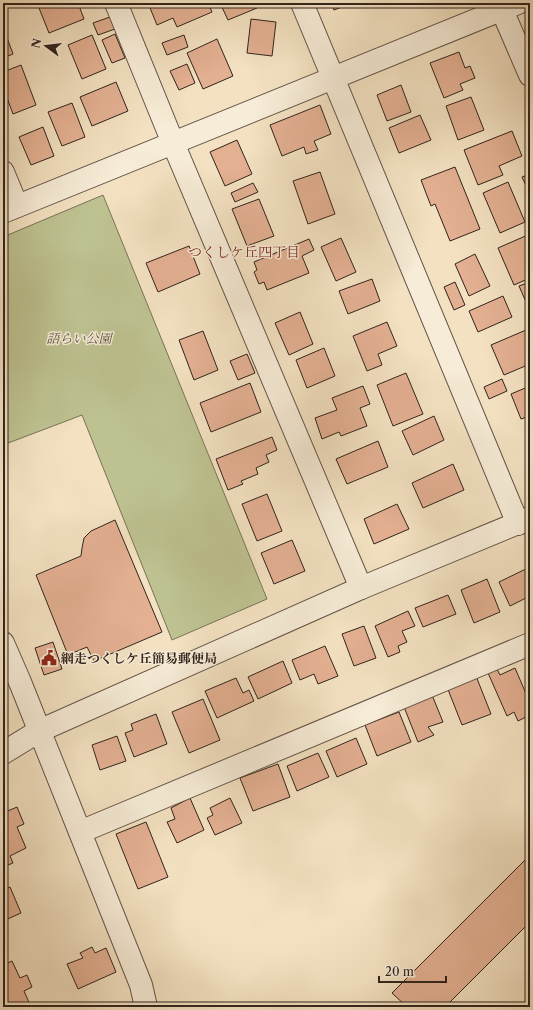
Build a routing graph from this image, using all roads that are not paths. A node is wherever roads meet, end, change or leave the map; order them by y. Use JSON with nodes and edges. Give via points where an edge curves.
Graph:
{"nodes":[{"id":1,"x":116,"y":3,"type":"edge"},
{"id":2,"x":302,"y":3,"type":"edge"},
{"id":3,"x":507,"y":5,"type":"edge"},
{"id":4,"x":530,"y":75,"type":"edge"},
{"id":5,"x":333,"y":78,"type":"junction"},
{"id":6,"x":173,"y":144,"type":"junction"},
{"id":7,"x":3,"y":172,"type":"edge"},
{"id":8,"x":10,"y":209,"type":"edge"},
{"id":9,"x":524,"y":521,"type":"edge"},
{"id":10,"x":361,"y":588,"type":"junction"},
{"id":11,"x":3,"y":643,"type":"edge"},
{"id":12,"x":530,"y":644,"type":"edge"},
{"id":13,"x":39,"y":731,"type":"junction"},
{"id":14,"x":3,"y":753,"type":"edge"},
{"id":15,"x":80,"y":832,"type":"junction"},
{"id":16,"x":146,"y":1007,"type":"edge"}],
"edges":[{"from":1,"to":6,"type":"street"},
{"from":2,"to":5,"type":"street"},
{"from":3,"to":4,"type":"street"},
{"from":3,"to":5,"type":"street"},
{"from":5,"to":6,"type":"street"},
{"from":5,"to":9,"type":"street"},
{"from":6,"to":8,"type":"street"},
{"from":6,"to":10,"type":"street"},
{"from":7,"to":8,"type":"street"},
{"from":9,"to":10,"type":"street"},
{"from":10,"to":13,"type":"street"},
{"from":11,"to":13,"type":"street"},
{"from":12,"to":15,"type":"street"},
{"from":13,"to":14,"type":"street"},
{"from":13,"to":15,"type":"street"},
{"from":15,"to":16,"type":"street","via":[[141,985]]}]}
